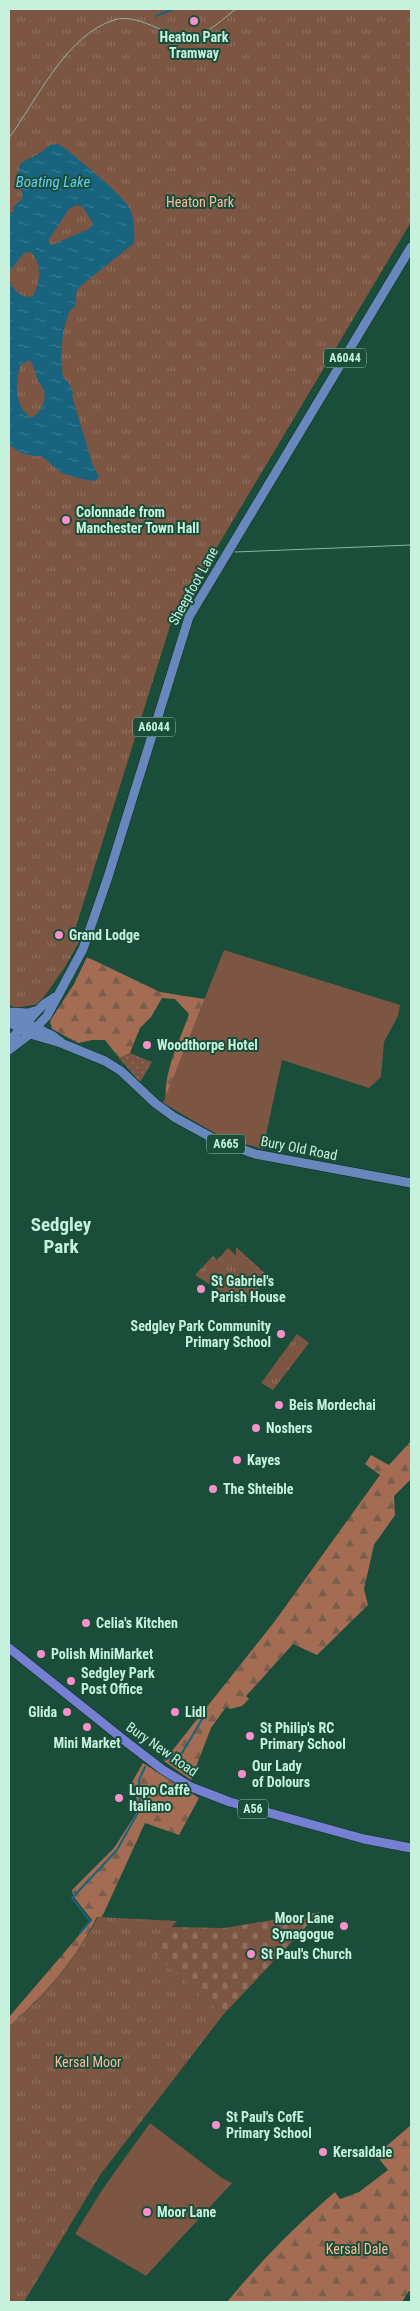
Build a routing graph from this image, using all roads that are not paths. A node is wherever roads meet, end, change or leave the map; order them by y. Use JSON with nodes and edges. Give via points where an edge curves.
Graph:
{"nodes":[{"id":1,"x":411,"y":247,"type":"edge"},
{"id":2,"x":54,"y":1001,"type":"junction"},
{"id":3,"x":39,"y":1009,"type":"junction"},
{"id":4,"x":9,"y":1013,"type":"edge"},
{"id":5,"x":9,"y":1022,"type":"edge"},
{"id":6,"x":29,"y":1028,"type":"junction"},
{"id":7,"x":9,"y":1041,"type":"edge"},
{"id":8,"x":9,"y":1050,"type":"edge"},
{"id":9,"x":411,"y":1183,"type":"edge"},
{"id":10,"x":9,"y":1648,"type":"edge"},
{"id":11,"x":411,"y":1848,"type":"edge"}],
"edges":[{"from":1,"to":2,"type":"main road","name":"Sheepfoot Lane","number":"A6044","via":[[189,617],[91,927],[74,968]]},
{"from":2,"to":3,"type":"main road","name":"Sheepfoot Lane","number":"A6044"},
{"from":2,"to":6,"type":"main road"},
{"from":3,"to":4,"type":"main road","via":[[28,1013]]},
{"from":3,"to":6,"type":"main road","name":"Sheepfoot Lane","number":"A6044"},
{"from":4,"to":6,"type":"main road","name":"Bury Old Road","number":"A665"},
{"from":5,"to":6,"type":"main road","name":"Bury Old Road","number":"A665"},
{"from":6,"to":7,"type":"main road","number":"A6044"},
{"from":6,"to":8,"type":"main road","number":"A6044"},
{"from":6,"to":9,"type":"main road","name":"Bury Old Road","number":"A665","via":[[113,1065],[163,1110],[230,1146],[255,1154]]},
{"from":10,"to":11,"type":"highway","name":"Bury New Road","number":"A56","via":[[163,1770],[205,1794],[364,1839]]}]}
